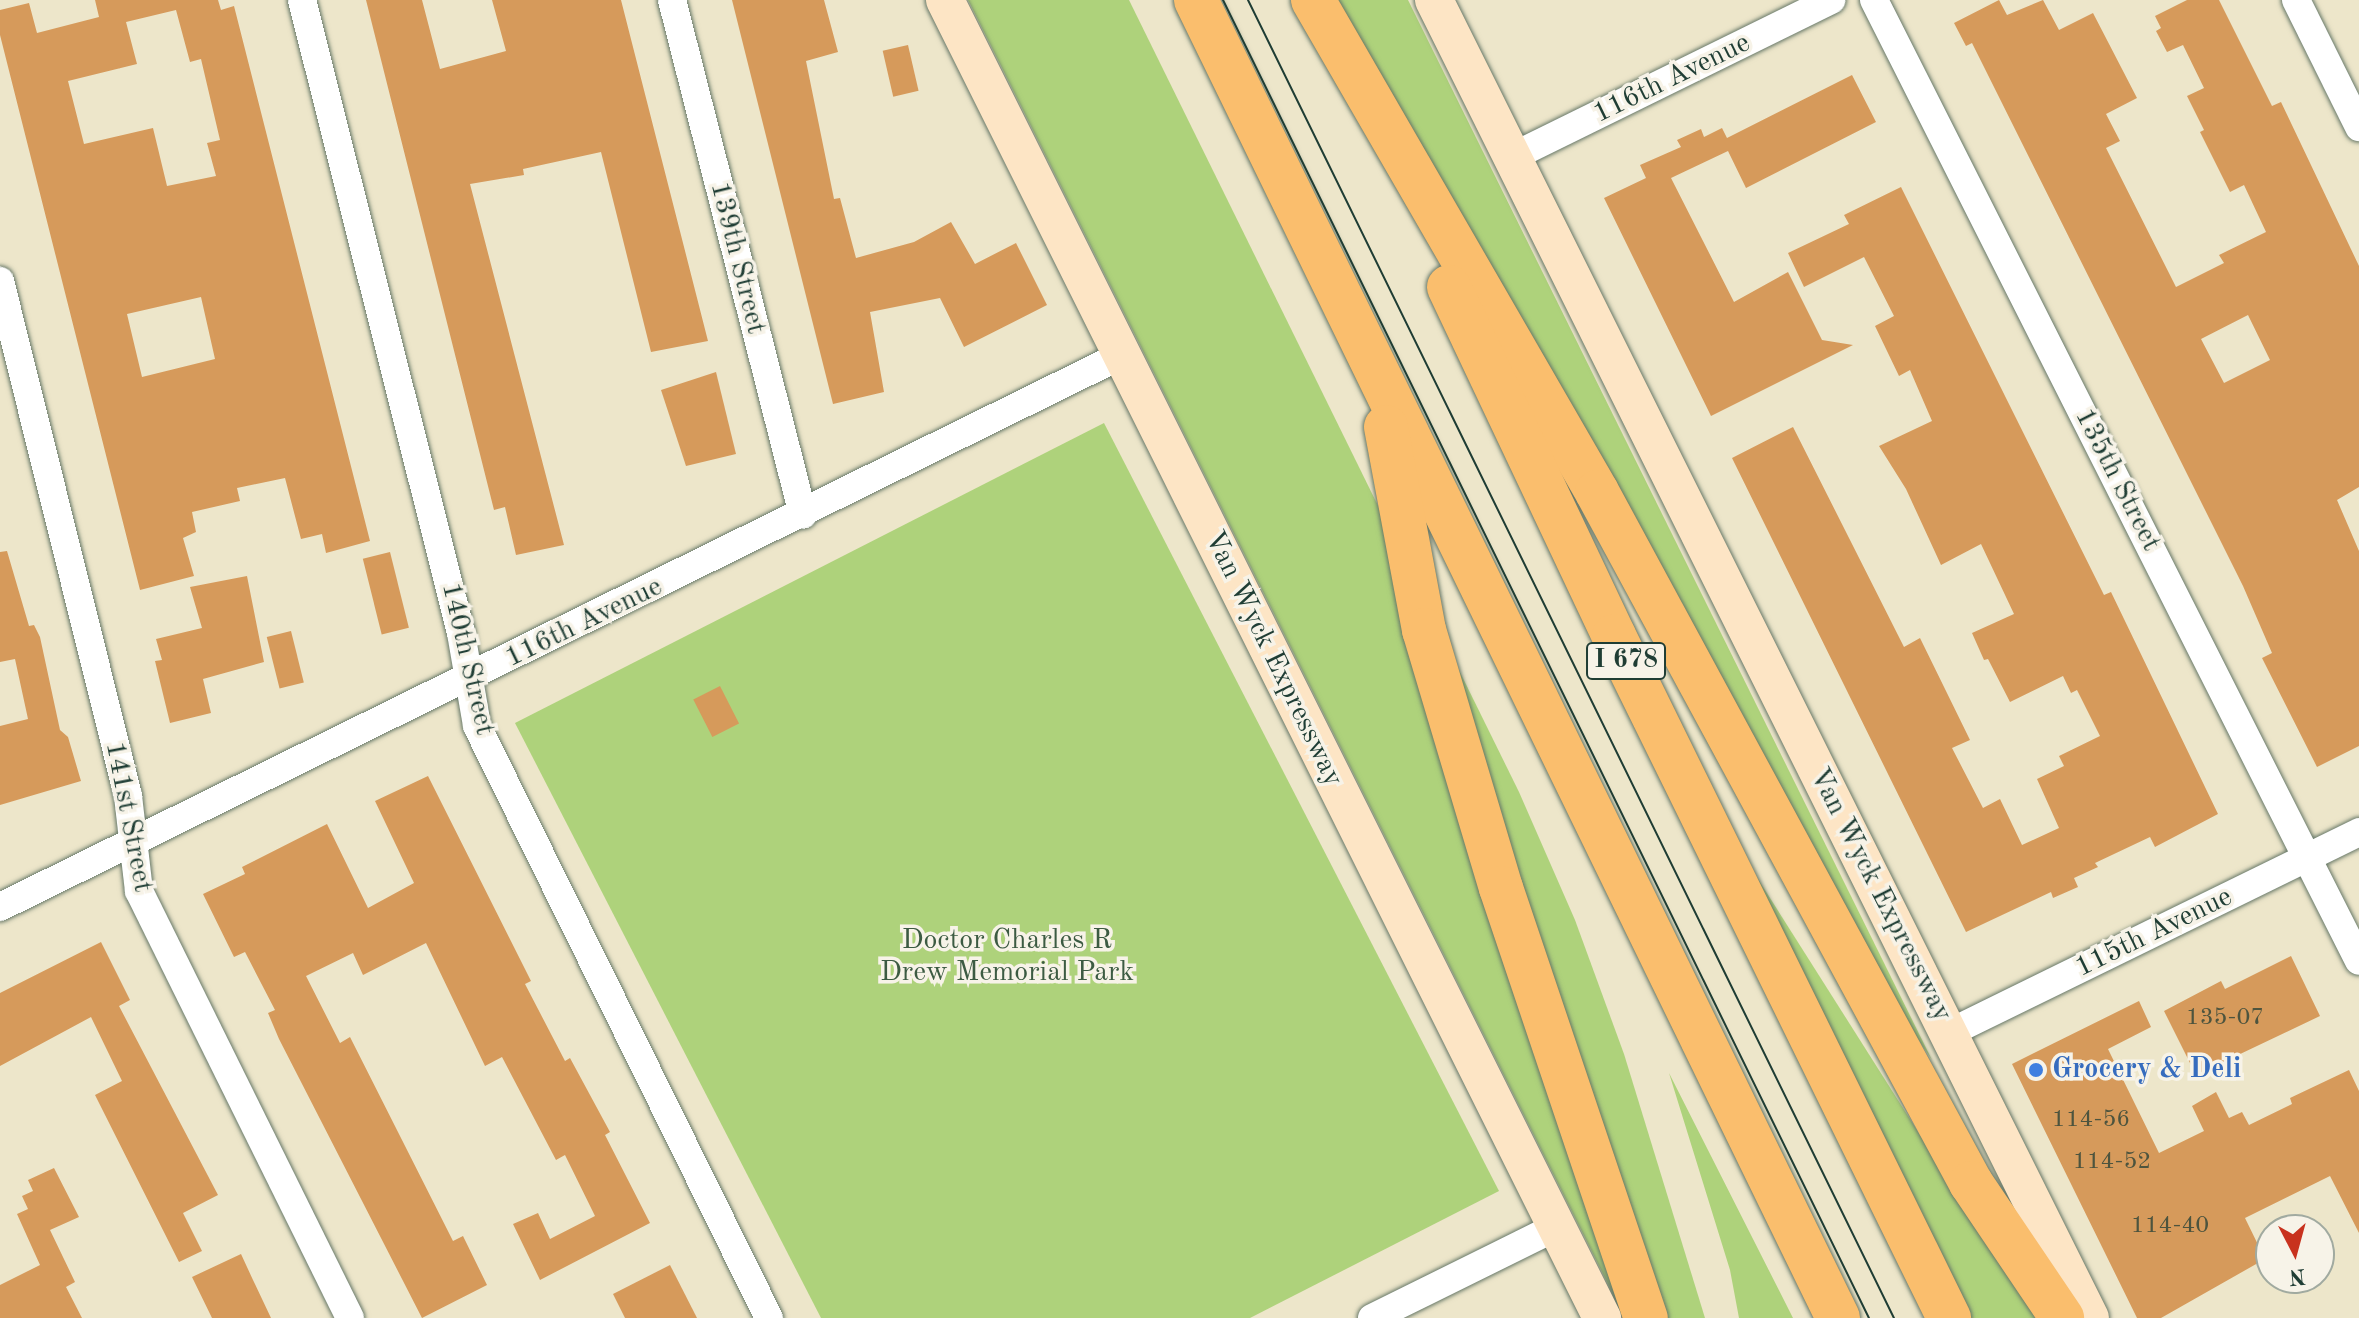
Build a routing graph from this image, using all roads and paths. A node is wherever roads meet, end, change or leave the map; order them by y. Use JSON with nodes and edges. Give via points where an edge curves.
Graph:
{"nodes":[{"id":1,"x":302,"y":0,"type":"edge"},
{"id":2,"x":672,"y":0,"type":"edge"},
{"id":3,"x":945,"y":0,"type":"edge"},
{"id":4,"x":1196,"y":0,"type":"edge"},
{"id":5,"x":1313,"y":0,"type":"edge"},
{"id":6,"x":1434,"y":0,"type":"edge"},
{"id":7,"x":1831,"y":0,"type":"edge"},
{"id":8,"x":1874,"y":0,"type":"edge"},
{"id":9,"x":2296,"y":0,"type":"edge"},
{"id":10,"x":2359,"y":127,"type":"edge"},
{"id":11,"x":1512,"y":157,"type":"junction"},
{"id":12,"x":0,"y":281,"type":"edge"},
{"id":13,"x":1122,"y":355,"type":"junction"},
{"id":14,"x":1375,"y":370,"type":"junction"},
{"id":15,"x":803,"y":515,"type":"junction"},
{"id":16,"x":469,"y":680,"type":"junction"},
{"id":17,"x":2359,"y":832,"type":"edge"},
{"id":18,"x":133,"y":843,"type":"junction"},
{"id":19,"x":2308,"y":858,"type":"junction"},
{"id":20,"x":0,"y":907,"type":"edge"},
{"id":21,"x":2359,"y":961,"type":"edge"},
{"id":22,"x":1949,"y":1033,"type":"junction"},
{"id":23,"x":1556,"y":1227,"type":"junction"},
{"id":24,"x":350,"y":1318,"type":"edge"},
{"id":25,"x":769,"y":1318,"type":"edge"},
{"id":26,"x":1372,"y":1318,"type":"edge"},
{"id":27,"x":1602,"y":1318,"type":"edge"},
{"id":28,"x":1646,"y":1318,"type":"edge"},
{"id":29,"x":1838,"y":1318,"type":"edge"},
{"id":30,"x":1949,"y":1318,"type":"edge"},
{"id":31,"x":2062,"y":1318,"type":"edge"},
{"id":32,"x":2090,"y":1318,"type":"edge"}],
"edges":[{"from":1,"to":16,"type":"street","name":"140th Street"},
{"from":2,"to":15,"type":"street","name":"139th Street"},
{"from":3,"to":13,"type":"main road","name":"Van Wyck Expressway"},
{"from":4,"to":14,"type":"highway"},
{"from":5,"to":30,"type":"highway","number":"I 678","via":[[1614,636]]},
{"from":5,"to":31,"type":"highway","via":[[1597,492],[1971,1183]]},
{"from":6,"to":11,"type":"main road","name":"Van Wyck Expressway"},
{"from":7,"to":11,"type":"street","name":"116th Avenue"},
{"from":8,"to":19,"type":"street","name":"135th Street"},
{"from":9,"to":10,"type":"street"},
{"from":11,"to":22,"type":"main road","name":"Van Wyck Expressway"},
{"from":12,"to":18,"type":"street","name":"141st Street","via":[[128,796]]},
{"from":13,"to":15,"type":"street","name":"116th Avenue"},
{"from":13,"to":23,"type":"main road","name":"Van Wyck Expressway"},
{"from":14,"to":28,"type":"highway","via":[[1424,630],[1501,888]]},
{"from":14,"to":29,"type":"highway"},
{"from":15,"to":16,"type":"street","name":"116th Avenue"},
{"from":16,"to":18,"type":"street","name":"116th Avenue"},
{"from":16,"to":25,"type":"street","name":"140th Street","via":[[477,726]]},
{"from":17,"to":19,"type":"street","name":"115th Avenue"},
{"from":18,"to":20,"type":"street","name":"116th Avenue"},
{"from":18,"to":24,"type":"street","name":"141st Street","via":[[139,891]]},
{"from":19,"to":21,"type":"street","name":"135th Street"},
{"from":19,"to":22,"type":"street","name":"115th Avenue"},
{"from":22,"to":32,"type":"main road","name":"Van Wyck Expressway"},
{"from":23,"to":26,"type":"street"},
{"from":23,"to":27,"type":"main road","name":"Van Wyck Expressway"}]}
